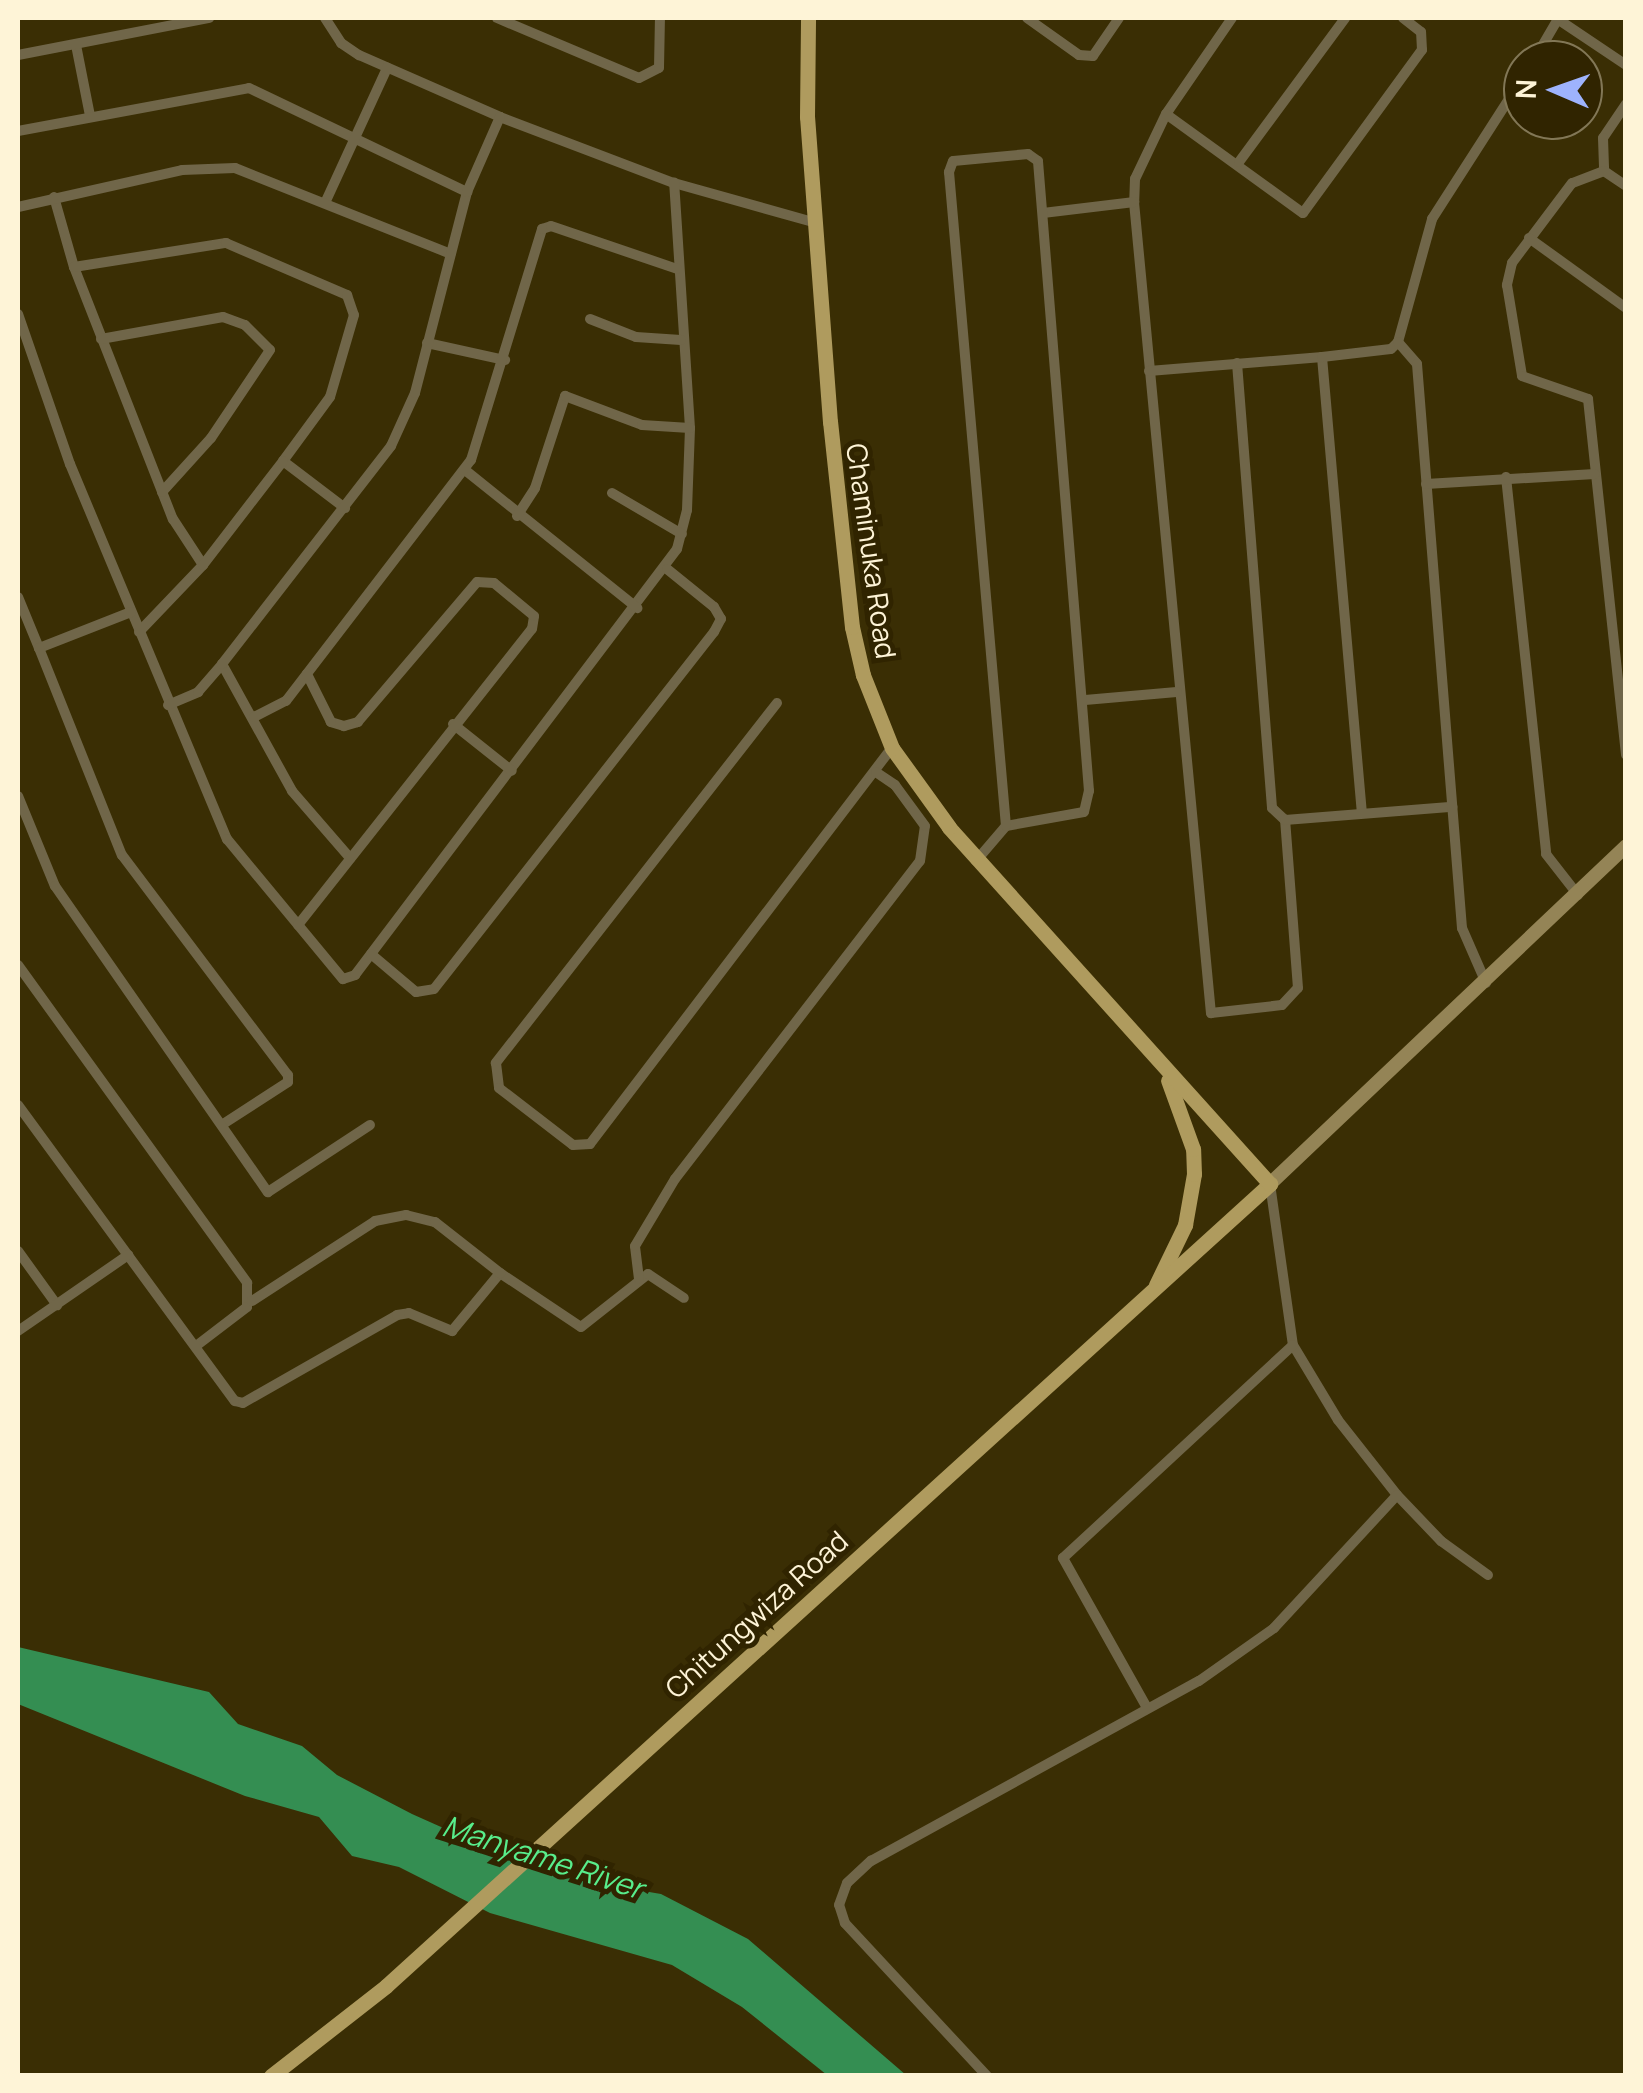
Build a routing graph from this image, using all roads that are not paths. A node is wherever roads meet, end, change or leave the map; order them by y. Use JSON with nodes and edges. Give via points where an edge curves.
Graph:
{"nodes":[{"id":1,"x":207,"y":18,"type":"edge"},
{"id":2,"x":324,"y":18,"type":"edge"},
{"id":3,"x":497,"y":18,"type":"edge"},
{"id":4,"x":660,"y":18,"type":"edge"},
{"id":5,"x":808,"y":18,"type":"edge"},
{"id":6,"x":1027,"y":18,"type":"edge"},
{"id":7,"x":1119,"y":18,"type":"edge"},
{"id":8,"x":1232,"y":18,"type":"edge"},
{"id":9,"x":1345,"y":18,"type":"edge"},
{"id":10,"x":1402,"y":18,"type":"edge"},
{"id":11,"x":1557,"y":19,"type":"edge"},
{"id":12,"x":76,"y":45,"type":"junction"},
{"id":13,"x":18,"y":55,"type":"edge"},
{"id":14,"x":1626,"y":65,"type":"edge"},
{"id":15,"x":386,"y":68,"type":"junction"},
{"id":16,"x":1626,"y":104,"type":"edge"},
{"id":17,"x":1503,"y":108,"type":"edge"},
{"id":18,"x":1166,"y":114,"type":"junction"},
{"id":19,"x":90,"y":116,"type":"junction"},
{"id":20,"x":500,"y":116,"type":"junction"},
{"id":21,"x":18,"y":130,"type":"edge"},
{"id":22,"x":356,"y":136,"type":"junction"},
{"id":23,"x":1238,"y":162,"type":"junction"},
{"id":24,"x":1604,"y":171,"type":"junction"},
{"id":25,"x":674,"y":183,"type":"junction"},
{"id":26,"x":1626,"y":186,"type":"edge"},
{"id":27,"x":468,"y":192,"type":"junction"},
{"id":28,"x":54,"y":198,"type":"junction"},
{"id":29,"x":326,"y":202,"type":"junction"},
{"id":30,"x":1134,"y":202,"type":"junction"},
{"id":31,"x":18,"y":207,"type":"edge"},
{"id":32,"x":1043,"y":214,"type":"junction"},
{"id":33,"x":816,"y":223,"type":"junction"},
{"id":34,"x":1529,"y":238,"type":"junction"},
{"id":35,"x":451,"y":254,"type":"junction"},
{"id":36,"x":74,"y":266,"type":"junction"},
{"id":37,"x":677,"y":269,"type":"junction"},
{"id":38,"x":1626,"y":308,"type":"edge"},
{"id":39,"x":18,"y":314,"type":"edge"},
{"id":40,"x":590,"y":319,"type":"dead end"},
{"id":41,"x":101,"y":339,"type":"junction"},
{"id":42,"x":680,"y":340,"type":"junction"},
{"id":43,"x":428,"y":342,"type":"junction"},
{"id":44,"x":1398,"y":342,"type":"junction"},
{"id":45,"x":1322,"y":357,"type":"junction"},
{"id":46,"x":505,"y":360,"type":"junction"},
{"id":47,"x":1237,"y":363,"type":"junction"},
{"id":48,"x":1149,"y":370,"type":"junction"},
{"id":49,"x":690,"y":428,"type":"junction"},
{"id":50,"x":284,"y":461,"type":"junction"},
{"id":51,"x":465,"y":470,"type":"junction"},
{"id":52,"x":1595,"y":474,"type":"junction"},
{"id":53,"x":1506,"y":477,"type":"junction"},
{"id":54,"x":1426,"y":484,"type":"junction"},
{"id":55,"x":162,"y":492,"type":"junction"},
{"id":56,"x":612,"y":493,"type":"dead end"},
{"id":57,"x":345,"y":508,"type":"junction"},
{"id":58,"x":517,"y":516,"type":"junction"},
{"id":59,"x":682,"y":534,"type":"junction"},
{"id":60,"x":203,"y":565,"type":"junction"},
{"id":61,"x":667,"y":570,"type":"junction"},
{"id":62,"x":18,"y":597,"type":"edge"},
{"id":63,"x":637,"y":608,"type":"junction"},
{"id":64,"x":131,"y":612,"type":"junction"},
{"id":65,"x":139,"y":632,"type":"junction"},
{"id":66,"x":39,"y":648,"type":"junction"},
{"id":67,"x":222,"y":664,"type":"junction"},
{"id":68,"x":306,"y":674,"type":"junction"},
{"id":69,"x":1177,"y":692,"type":"junction"},
{"id":70,"x":1086,"y":700,"type":"junction"},
{"id":71,"x":777,"y":703,"type":"dead end"},
{"id":72,"x":168,"y":704,"type":"junction"},
{"id":73,"x":254,"y":716,"type":"junction"},
{"id":74,"x":453,"y":724,"type":"junction"},
{"id":75,"x":892,"y":748,"type":"junction"},
{"id":76,"x":1626,"y":755,"type":"edge"},
{"id":77,"x":512,"y":771,"type":"junction"},
{"id":78,"x":876,"y":772,"type":"junction"},
{"id":79,"x":18,"y":796,"type":"edge"},
{"id":80,"x":1452,"y":807,"type":"junction"},
{"id":81,"x":1362,"y":812,"type":"junction"},
{"id":82,"x":1285,"y":820,"type":"junction"},
{"id":83,"x":1006,"y":826,"type":"junction"},
{"id":84,"x":1626,"y":846,"type":"edge"},
{"id":85,"x":350,"y":858,"type":"junction"},
{"id":86,"x":976,"y":861,"type":"junction"},
{"id":87,"x":1578,"y":895,"type":"junction"},
{"id":88,"x":298,"y":925,"type":"junction"},
{"id":89,"x":372,"y":954,"type":"junction"},
{"id":90,"x":18,"y":965,"type":"edge"},
{"id":91,"x":1486,"y":984,"type":"junction"},
{"id":92,"x":1165,"y":1072,"type":"junction"},
{"id":93,"x":18,"y":1105,"type":"edge"},
{"id":94,"x":222,"y":1124,"type":"junction"},
{"id":95,"x":370,"y":1124,"type":"dead end"},
{"id":96,"x":1270,"y":1184,"type":"junction"},
{"id":97,"x":18,"y":1251,"type":"edge"},
{"id":98,"x":128,"y":1255,"type":"junction"},
{"id":99,"x":500,"y":1274,"type":"junction"},
{"id":100,"x":638,"y":1279,"type":"junction"},
{"id":101,"x":1151,"y":1295,"type":"junction"},
{"id":102,"x":684,"y":1298,"type":"dead end"},
{"id":103,"x":252,"y":1301,"type":"junction"},
{"id":104,"x":57,"y":1305,"type":"junction"},
{"id":105,"x":18,"y":1331,"type":"edge"},
{"id":106,"x":1293,"y":1345,"type":"junction"},
{"id":107,"x":196,"y":1346,"type":"junction"},
{"id":108,"x":1396,"y":1495,"type":"junction"},
{"id":109,"x":1488,"y":1575,"type":"dead end"},
{"id":110,"x":1146,"y":1706,"type":"junction"},
{"id":111,"x":272,"y":2076,"type":"edge"},
{"id":112,"x":987,"y":2076,"type":"edge"}],
"edges":[{"from":1,"to":12,"type":"street"},
{"from":2,"to":15,"type":"street","via":[[341,43]]},
{"from":3,"to":4,"type":"street","via":[[639,78],[658,68]]},
{"from":5,"to":33,"type":"main road","name":"Chaminuka Road"},
{"from":6,"to":7,"type":"street","via":[[1079,56],[1092,56]]},
{"from":8,"to":18,"type":"street"},
{"from":9,"to":23,"type":"street"},
{"from":10,"to":23,"type":"street","via":[[1421,32],[1422,50],[1303,213]]},
{"from":11,"to":14,"type":"street"},
{"from":12,"to":13,"type":"street"},
{"from":12,"to":19,"type":"street"},
{"from":15,"to":20,"type":"street"},
{"from":15,"to":22,"type":"street"},
{"from":16,"to":24,"type":"street","via":[[1604,138]]},
{"from":17,"to":44,"type":"street","via":[[1432,219]]},
{"from":18,"to":23,"type":"street"},
{"from":18,"to":30,"type":"street","via":[[1135,179]]},
{"from":19,"to":21,"type":"street"},
{"from":19,"to":22,"type":"street","via":[[249,88]]},
{"from":20,"to":25,"type":"street"},
{"from":20,"to":27,"type":"street"},
{"from":22,"to":27,"type":"street"},
{"from":22,"to":29,"type":"street"},
{"from":24,"to":26,"type":"street"},
{"from":24,"to":34,"type":"street","via":[[1572,184]]},
{"from":25,"to":33,"type":"street"},
{"from":25,"to":37,"type":"street"},
{"from":27,"to":35,"type":"street"},
{"from":28,"to":29,"type":"street","via":[[222,168]]},
{"from":28,"to":31,"type":"street"},
{"from":28,"to":36,"type":"street"},
{"from":29,"to":35,"type":"street"},
{"from":30,"to":32,"type":"street"},
{"from":30,"to":48,"type":"street"},
{"from":32,"to":70,"type":"street"},
{"from":32,"to":83,"type":"street","via":[[1038,161],[1028,154],[953,161],[951,200]]},
{"from":33,"to":75,"type":"main road","name":"Chaminuka Road","via":[[852,627]]},
{"from":34,"to":38,"type":"street"},
{"from":34,"to":52,"type":"street","via":[[1512,263],[1507,286],[1519,373],[1586,396]]},
{"from":35,"to":43,"type":"street"},
{"from":36,"to":41,"type":"street"},
{"from":36,"to":50,"type":"street","via":[[226,243],[347,294],[354,315],[330,397]]},
{"from":37,"to":42,"type":"street"},
{"from":37,"to":46,"type":"street","via":[[544,227]]},
{"from":39,"to":64,"type":"street"},
{"from":40,"to":42,"type":"street","via":[[636,336]]},
{"from":41,"to":55,"type":"street"},
{"from":41,"to":55,"type":"street","via":[[223,317],[244,325],[270,350],[212,438]]},
{"from":42,"to":49,"type":"street"},
{"from":43,"to":46,"type":"street"},
{"from":43,"to":57,"type":"street","via":[[405,421]]},
{"from":44,"to":45,"type":"street","via":[[1391,350]]},
{"from":44,"to":54,"type":"street","via":[[1417,364]]},
{"from":45,"to":47,"type":"street"},
{"from":45,"to":81,"type":"street"},
{"from":46,"to":51,"type":"street"},
{"from":47,"to":48,"type":"street"},
{"from":47,"to":82,"type":"street","via":[[1272,808]]},
{"from":48,"to":69,"type":"street"},
{"from":49,"to":58,"type":"street","via":[[642,424],[565,396],[536,488]]},
{"from":49,"to":59,"type":"street"},
{"from":50,"to":57,"type":"street"},
{"from":50,"to":60,"type":"street"},
{"from":51,"to":58,"type":"street"},
{"from":51,"to":68,"type":"street"},
{"from":52,"to":53,"type":"street"},
{"from":52,"to":76,"type":"street"},
{"from":53,"to":54,"type":"street"},
{"from":53,"to":87,"type":"street","via":[[1546,854]]},
{"from":54,"to":80,"type":"street"},
{"from":55,"to":60,"type":"street"},
{"from":56,"to":59,"type":"street"},
{"from":57,"to":67,"type":"street"},
{"from":58,"to":63,"type":"street"},
{"from":59,"to":61,"type":"street"},
{"from":60,"to":65,"type":"street"},
{"from":61,"to":63,"type":"street"},
{"from":61,"to":89,"type":"street","via":[[714,607],[722,619],[714,632],[434,989],[416,992]]},
{"from":62,"to":66,"type":"street"},
{"from":63,"to":77,"type":"street"},
{"from":64,"to":65,"type":"street"},
{"from":64,"to":66,"type":"street"},
{"from":65,"to":72,"type":"street"},
{"from":66,"to":94,"type":"street","via":[[122,855],[288,1076]]},
{"from":67,"to":72,"type":"street","via":[[198,692]]},
{"from":67,"to":73,"type":"street"},
{"from":68,"to":73,"type":"street","via":[[286,700]]},
{"from":68,"to":74,"type":"street","via":[[331,722],[358,722],[468,590],[476,582],[494,583],[532,612],[534,623]]},
{"from":69,"to":70,"type":"street"},
{"from":69,"to":82,"type":"street","via":[[1212,1013],[1282,1005],[1298,988]]},
{"from":70,"to":83,"type":"street","via":[[1090,791],[1084,812]]},
{"from":71,"to":78,"type":"street","via":[[496,1062],[499,1088],[573,1144],[590,1144]]},
{"from":72,"to":88,"type":"street","via":[[227,840]]},
{"from":73,"to":85,"type":"street","via":[[292,790]]},
{"from":74,"to":77,"type":"street"},
{"from":74,"to":85,"type":"street"},
{"from":75,"to":78,"type":"street"},
{"from":75,"to":86,"type":"main road","name":"Chaminuka Road"},
{"from":77,"to":89,"type":"street"},
{"from":78,"to":100,"type":"street","via":[[896,786],[925,826],[920,860],[674,1179],[635,1246]]},
{"from":79,"to":94,"type":"street","via":[[55,886]]},
{"from":80,"to":81,"type":"street"},
{"from":80,"to":91,"type":"street","via":[[1462,928]]},
{"from":81,"to":82,"type":"street"},
{"from":83,"to":86,"type":"street"},
{"from":84,"to":87,"type":"main road"},
{"from":85,"to":88,"type":"street"},
{"from":86,"to":92,"type":"main road","name":"Chaminuka Road"},
{"from":87,"to":91,"type":"main road"},
{"from":88,"to":89,"type":"street","via":[[343,979]]},
{"from":90,"to":103,"type":"street","via":[[248,1283]]},
{"from":91,"to":96,"type":"main road"},
{"from":92,"to":96,"type":"main road","name":"Chaminuka Road"},
{"from":92,"to":101,"type":"main road","via":[[1193,1148],[1194,1174],[1184,1225]]},
{"from":93,"to":98,"type":"street"},
{"from":94,"to":95,"type":"street","via":[[268,1192]]},
{"from":96,"to":101,"type":"main road","name":"Chitungwiza Road"},
{"from":96,"to":106,"type":"street"},
{"from":97,"to":104,"type":"street"},
{"from":98,"to":104,"type":"street"},
{"from":98,"to":107,"type":"street"},
{"from":99,"to":100,"type":"street","via":[[581,1327]]},
{"from":99,"to":103,"type":"street","via":[[435,1222],[406,1216],[375,1220]]},
{"from":99,"to":107,"type":"street","via":[[452,1330],[410,1313],[397,1315],[243,1403],[228,1396]]},
{"from":100,"to":102,"type":"street","via":[[662,1279]]},
{"from":101,"to":111,"type":"main road","name":"Chitungwiza Road","via":[[445,1932]]},
{"from":103,"to":107,"type":"street"},
{"from":104,"to":105,"type":"street"},
{"from":106,"to":108,"type":"street","via":[[1338,1420]]},
{"from":106,"to":110,"type":"street","via":[[1063,1558]]},
{"from":108,"to":109,"type":"street"},
{"from":108,"to":110,"type":"street","via":[[1274,1628],[1198,1681]]},
{"from":110,"to":112,"type":"street","via":[[871,1861],[841,1894],[845,1923]]}]}
